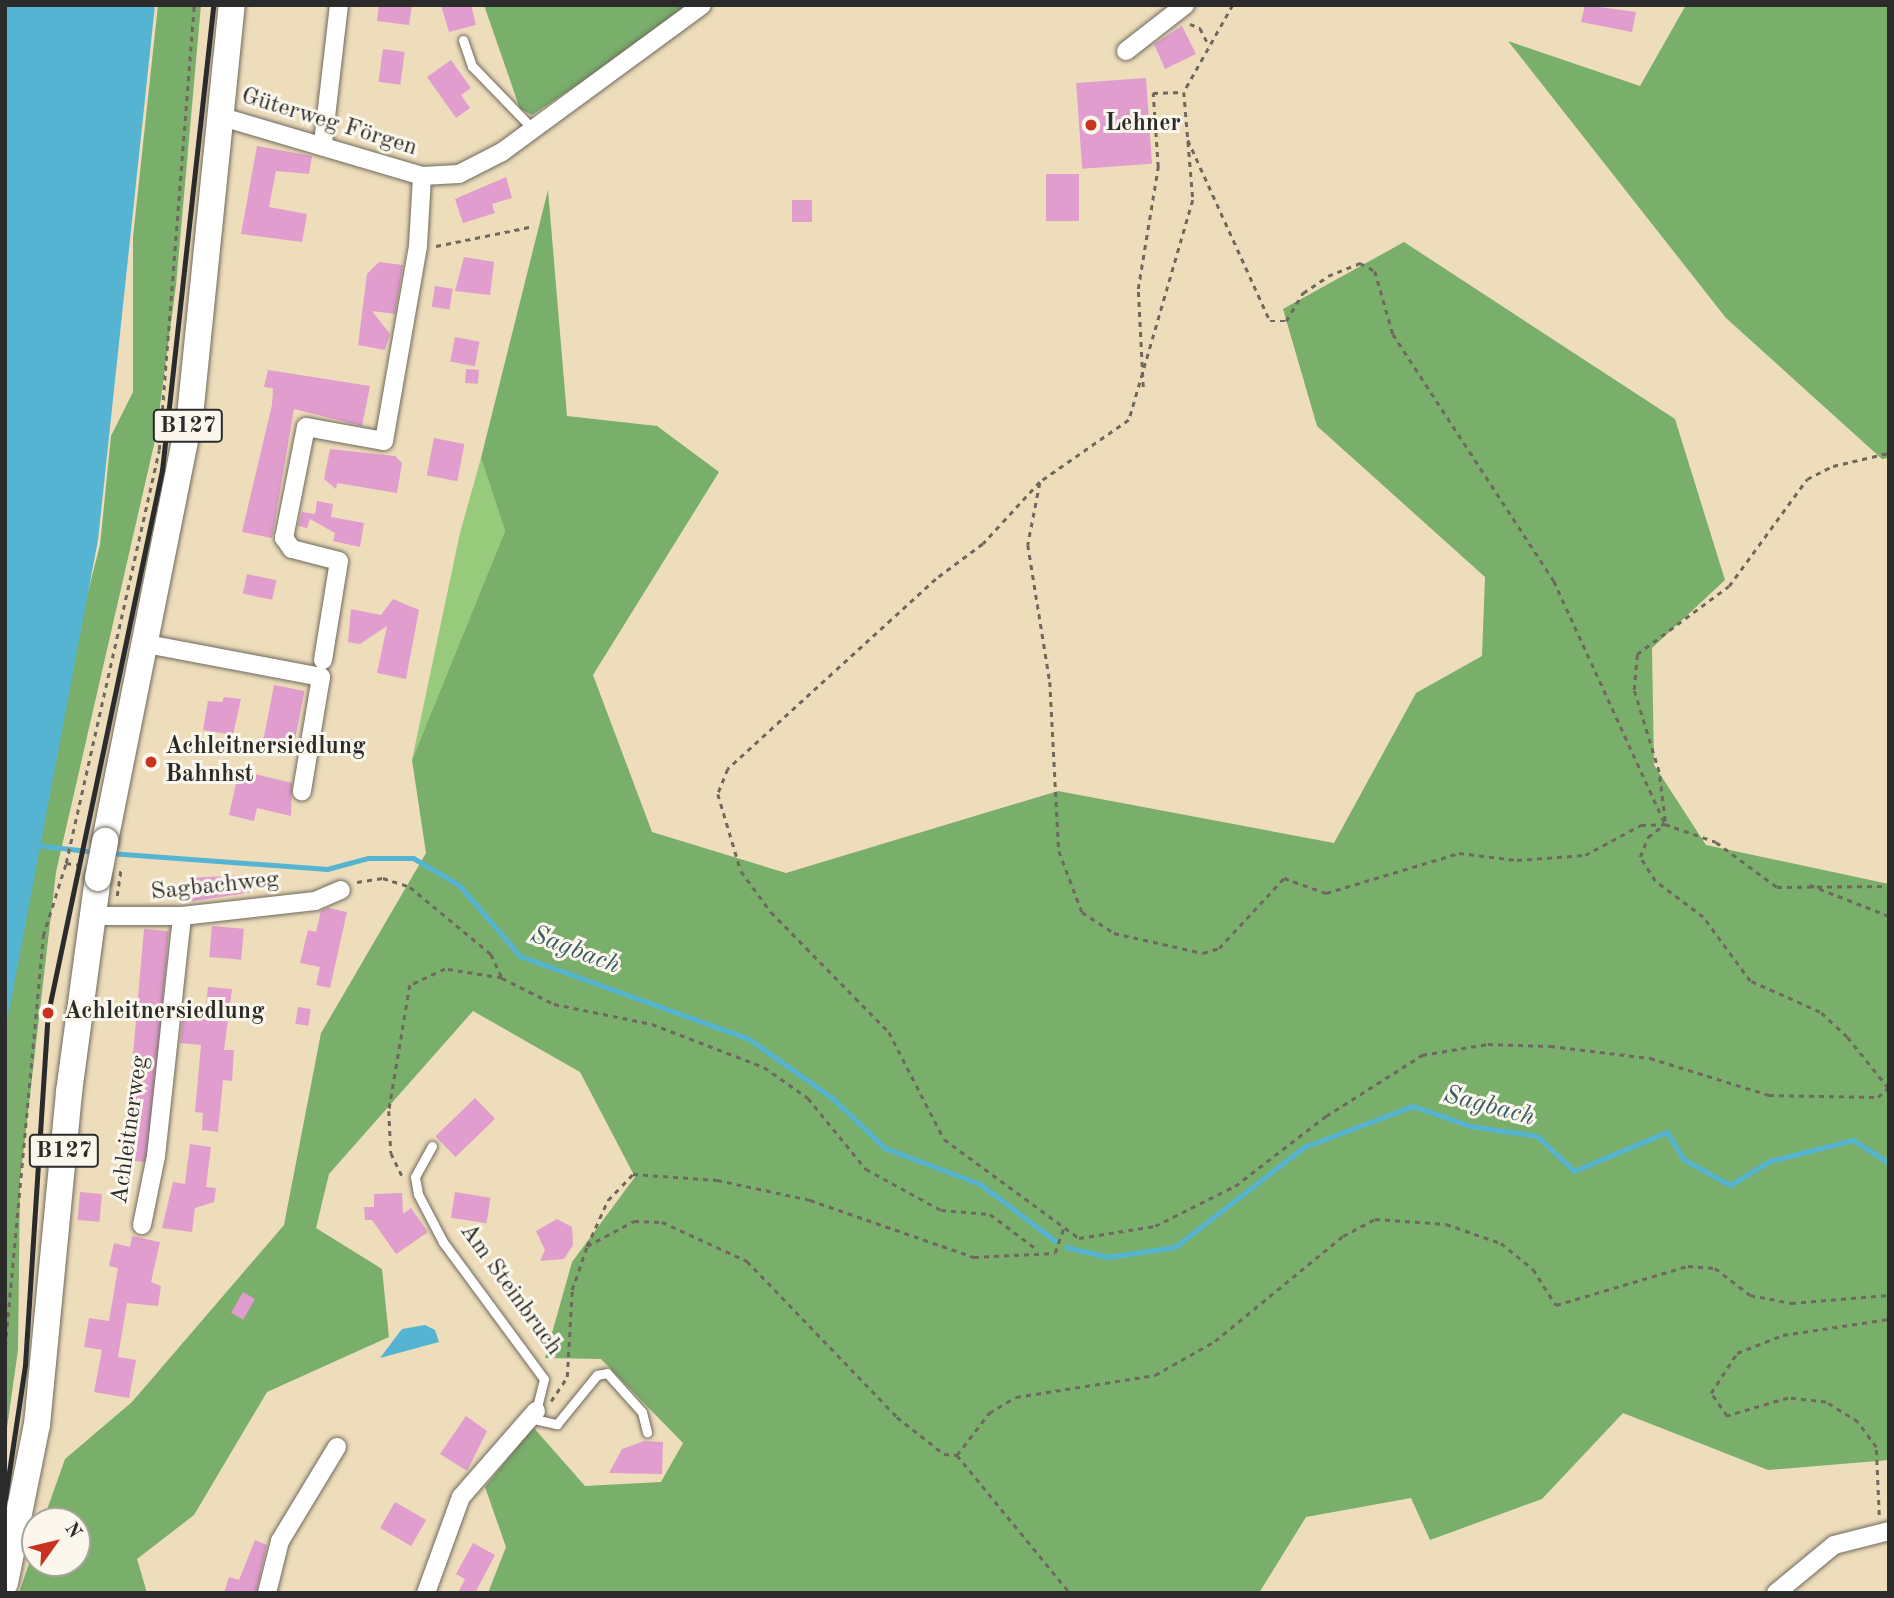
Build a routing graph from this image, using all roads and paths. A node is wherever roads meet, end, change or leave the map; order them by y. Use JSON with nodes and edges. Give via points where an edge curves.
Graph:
{"nodes":[{"id":1,"x":194,"y":5,"type":"edge"},
{"id":2,"x":232,"y":5,"type":"edge"},
{"id":3,"x":339,"y":5,"type":"edge"},
{"id":4,"x":702,"y":5,"type":"edge"},
{"id":5,"x":1233,"y":5,"type":"edge"},
{"id":6,"x":1185,"y":14,"type":"edge"},
{"id":7,"x":463,"y":40,"type":"dead end"},
{"id":8,"x":1209,"y":48,"type":"junction"},
{"id":9,"x":1126,"y":51,"type":"dead end"},
{"id":10,"x":1184,"y":92,"type":"junction"},
{"id":11,"x":222,"y":117,"type":"junction"},
{"id":12,"x":531,"y":127,"type":"junction"},
{"id":13,"x":1187,"y":136,"type":"junction"},
{"id":14,"x":323,"y":143,"type":"junction"},
{"id":15,"x":422,"y":176,"type":"junction"},
{"id":16,"x":534,"y":226,"type":"dead end"},
{"id":17,"x":418,"y":246,"type":"junction"},
{"id":18,"x":1143,"y":390,"type":"junction"},
{"id":19,"x":1889,"y":453,"type":"edge"},
{"id":20,"x":1040,"y":482,"type":"junction"},
{"id":21,"x":146,"y":644,"type":"junction"},
{"id":22,"x":323,"y":660,"type":"dead end"},
{"id":23,"x":302,"y":790,"type":"dead end"},
{"id":24,"x":1665,"y":824,"type":"junction"},
{"id":25,"x":125,"y":869,"type":"dead end"},
{"id":26,"x":1810,"y":885,"type":"junction"},
{"id":27,"x":1889,"y":886,"type":"edge"},
{"id":28,"x":341,"y":890,"type":"joint"},
{"id":29,"x":121,"y":897,"type":"dead end"},
{"id":30,"x":92,"y":916,"type":"junction"},
{"id":31,"x":182,"y":916,"type":"junction"},
{"id":32,"x":1889,"y":916,"type":"edge"},
{"id":33,"x":502,"y":978,"type":"junction"},
{"id":34,"x":1888,"y":1089,"type":"edge"},
{"id":35,"x":432,"y":1146,"type":"dead end"},
{"id":36,"x":418,"y":1194,"type":"junction"},
{"id":37,"x":142,"y":1225,"type":"dead end"},
{"id":38,"x":1064,"y":1227,"type":"junction"},
{"id":39,"x":587,"y":1246,"type":"junction"},
{"id":40,"x":1038,"y":1250,"type":"junction"},
{"id":41,"x":1889,"y":1295,"type":"edge"},
{"id":42,"x":1889,"y":1319,"type":"edge"},
{"id":43,"x":5,"y":1347,"type":"edge"},
{"id":44,"x":533,"y":1415,"type":"junction"},
{"id":45,"x":647,"y":1432,"type":"dead end"},
{"id":46,"x":337,"y":1447,"type":"dead end"},
{"id":47,"x":957,"y":1455,"type":"junction"},
{"id":48,"x":1884,"y":1532,"type":"edge"},
{"id":49,"x":5,"y":1583,"type":"edge"},
{"id":50,"x":267,"y":1593,"type":"edge"},
{"id":51,"x":426,"y":1593,"type":"edge"},
{"id":52,"x":1070,"y":1593,"type":"edge"},
{"id":53,"x":1776,"y":1593,"type":"edge"}],
"edges":[{"from":1,"to":43,"type":"path","via":[[159,450],[66,860],[43,936]]},
{"from":2,"to":11,"type":"main road","number":"B127"},
{"from":3,"to":14,"type":"street"},
{"from":4,"to":12,"type":"street"},
{"from":5,"to":8,"type":"path"},
{"from":6,"to":8,"type":"path","via":[[1200,28]]},
{"from":6,"to":9,"type":"street"},
{"from":7,"to":12,"type":"lane","via":[[472,66]]},
{"from":8,"to":10,"type":"path"},
{"from":10,"to":13,"type":"path"},
{"from":10,"to":18,"type":"path","via":[[1153,93],[1158,167],[1138,289]]},
{"from":11,"to":14,"type":"street","name":"Güterweg Förgen"},
{"from":11,"to":21,"type":"main road","number":"B127","via":[[190,416]]},
{"from":12,"to":15,"type":"street","via":[[478,166]]},
{"from":13,"to":18,"type":"path","via":[[1193,200]]},
{"from":13,"to":24,"type":"path","via":[[1270,321],[1286,321],[1303,293],[1328,276],[1360,263],[1375,271],[1392,334],[1554,581]]},
{"from":14,"to":15,"type":"street","name":"Güterweg Förgen"},
{"from":15,"to":17,"type":"street"},
{"from":16,"to":17,"type":"path"},
{"from":17,"to":22,"type":"street","via":[[384,441],[306,427],[285,538],[292,549],[339,561]]},
{"from":18,"to":20,"type":"path","via":[[1129,421]]},
{"from":19,"to":24,"type":"path","via":[[1807,479],[1729,586],[1637,654],[1634,690],[1659,772]]},
{"from":20,"to":24,"type":"path","via":[[1028,545],[1050,682],[1059,851],[1082,912],[1114,933],[1203,953],[1219,948],[1284,878],[1326,893],[1459,853],[1517,860],[1585,855],[1641,825]]},
{"from":20,"to":38,"type":"path","via":[[984,544],[770,727],[728,769],[718,794],[741,871],[771,912],[889,1032],[944,1139]]},
{"from":21,"to":23,"type":"street","via":[[321,677]]},
{"from":21,"to":30,"type":"main road","number":"B127","bridge":true},
{"from":24,"to":26,"type":"path","via":[[1716,842],[1777,887]]},
{"from":24,"to":34,"type":"path","via":[[1648,837],[1640,857],[1656,881],[1703,918],[1750,982],[1820,1013]]},
{"from":25,"to":29,"type":"path"},
{"from":26,"to":27,"type":"path"},
{"from":26,"to":32,"type":"path"},
{"from":28,"to":31,"type":"street","name":"Sagbachweg","via":[[315,901]]},
{"from":28,"to":33,"type":"path","via":[[383,878],[410,887],[491,954]]},
{"from":30,"to":31,"type":"street","name":"Sagbachweg"},
{"from":30,"to":49,"type":"main road","number":"B127","via":[[37,1425]]},
{"from":31,"to":37,"type":"street","name":"Achleitnerweg","via":[[156,1156]]},
{"from":33,"to":36,"type":"path","via":[[445,969],[410,985],[389,1111],[391,1153]]},
{"from":33,"to":40,"type":"path","via":[[554,1004],[652,1024],[764,1067],[808,1098],[866,1169],[942,1210],[990,1214]]},
{"from":34,"to":38,"type":"path","via":[[1878,1097],[1769,1095],[1650,1058],[1550,1046],[1488,1044],[1422,1055],[1326,1116],[1235,1186],[1155,1226],[1079,1238]]},
{"from":35,"to":36,"type":"lane","via":[[415,1177]]},
{"from":36,"to":44,"type":"lane","name":"Am Steinbruch","via":[[443,1242],[544,1379]]},
{"from":38,"to":40,"type":"path","via":[[1055,1253]]},
{"from":39,"to":40,"type":"path","via":[[622,1182],[650,1171],[810,1200],[974,1257]]},
{"from":39,"to":44,"type":"path","via":[[572,1290],[567,1377],[556,1398]]},
{"from":39,"to":47,"type":"path","via":[[634,1221],[662,1222],[747,1261],[897,1417],[944,1454]]},
{"from":41,"to":47,"type":"path","via":[[1791,1303],[1750,1295],[1715,1268],[1688,1266],[1556,1305],[1533,1269],[1501,1242],[1446,1224],[1375,1219],[1343,1236],[1203,1348],[1155,1375],[1016,1397],[981,1421]]},
{"from":42,"to":48,"type":"path","via":[[1783,1335],[1737,1353],[1710,1393],[1727,1416],[1788,1398],[1826,1402],[1858,1422],[1876,1447]]},
{"from":44,"to":45,"type":"lane","via":[[557,1424],[597,1375],[607,1373],[642,1412]]},
{"from":44,"to":51,"type":"street","via":[[461,1497]]},
{"from":46,"to":50,"type":"street","via":[[280,1541]]},
{"from":47,"to":52,"type":"path"},
{"from":48,"to":53,"type":"street","via":[[1826,1550]]}]}
